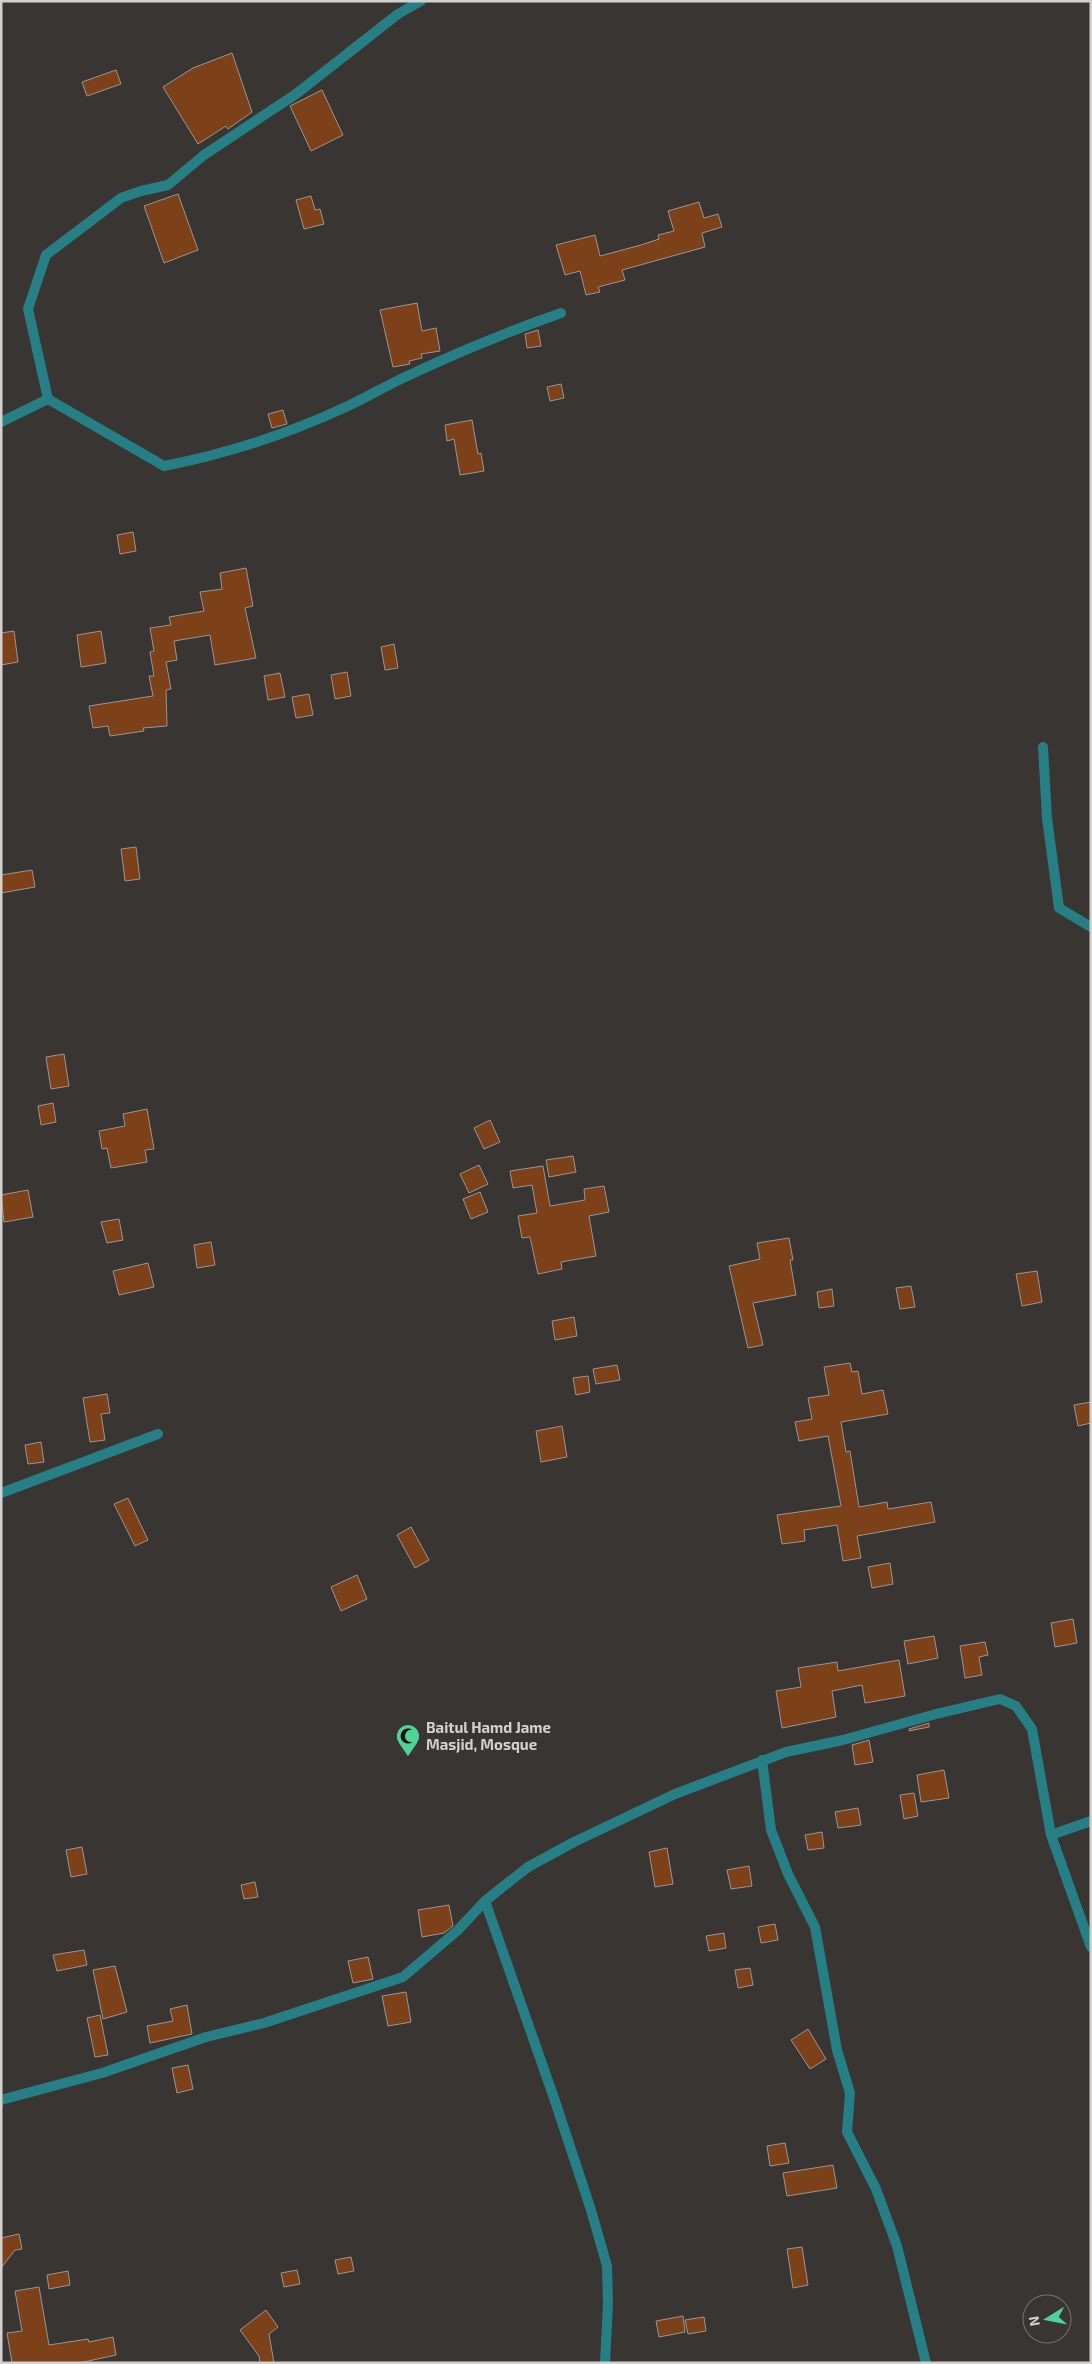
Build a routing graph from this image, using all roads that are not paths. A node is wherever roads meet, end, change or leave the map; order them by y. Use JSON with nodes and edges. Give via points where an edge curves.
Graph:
{"nodes":[{"id":1,"x":421,"y":1,"type":"edge"},
{"id":2,"x":561,"y":313,"type":"dead end"},
{"id":3,"x":48,"y":399,"type":"junction"},
{"id":4,"x":1,"y":422,"type":"edge"},
{"id":5,"x":1043,"y":747,"type":"dead end"},
{"id":6,"x":1091,"y":927,"type":"edge"},
{"id":7,"x":158,"y":1434,"type":"dead end"},
{"id":8,"x":1,"y":1493,"type":"edge"},
{"id":9,"x":762,"y":1760,"type":"junction"},
{"id":10,"x":1091,"y":1821,"type":"edge"},
{"id":11,"x":1051,"y":1835,"type":"junction"},
{"id":12,"x":484,"y":1901,"type":"junction"},
{"id":13,"x":1091,"y":1947,"type":"edge"},
{"id":14,"x":1,"y":2100,"type":"edge"},
{"id":15,"x":605,"y":2363,"type":"edge"},
{"id":16,"x":926,"y":2363,"type":"edge"}],
"edges":[{"from":1,"to":3,"type":"street","via":[[398,14],[296,94],[204,155],[168,185],[121,198],[46,256],[28,310]]},
{"from":2,"to":3,"type":"street","via":[[495,337],[348,406],[262,440],[211,457],[164,466]]},
{"from":3,"to":4,"type":"street"},
{"from":5,"to":6,"type":"street","via":[[1047,818],[1059,908]]},
{"from":7,"to":8,"type":"street"},
{"from":9,"to":11,"type":"street","via":[[1000,1699],[1016,1706],[1032,1729]]},
{"from":9,"to":12,"type":"street","via":[[675,1794],[574,1842],[528,1867]]},
{"from":9,"to":16,"type":"street","via":[[771,1830],[788,1874],[815,1927],[837,2050],[850,2093],[847,2132],[876,2189],[897,2246]]},
{"from":10,"to":11,"type":"street"},
{"from":11,"to":13,"type":"street"},
{"from":12,"to":14,"type":"street","via":[[457,1931],[403,1976],[264,2023],[206,2036],[102,2073]]},
{"from":12,"to":15,"type":"street","via":[[560,2117],[607,2266]]}]}
